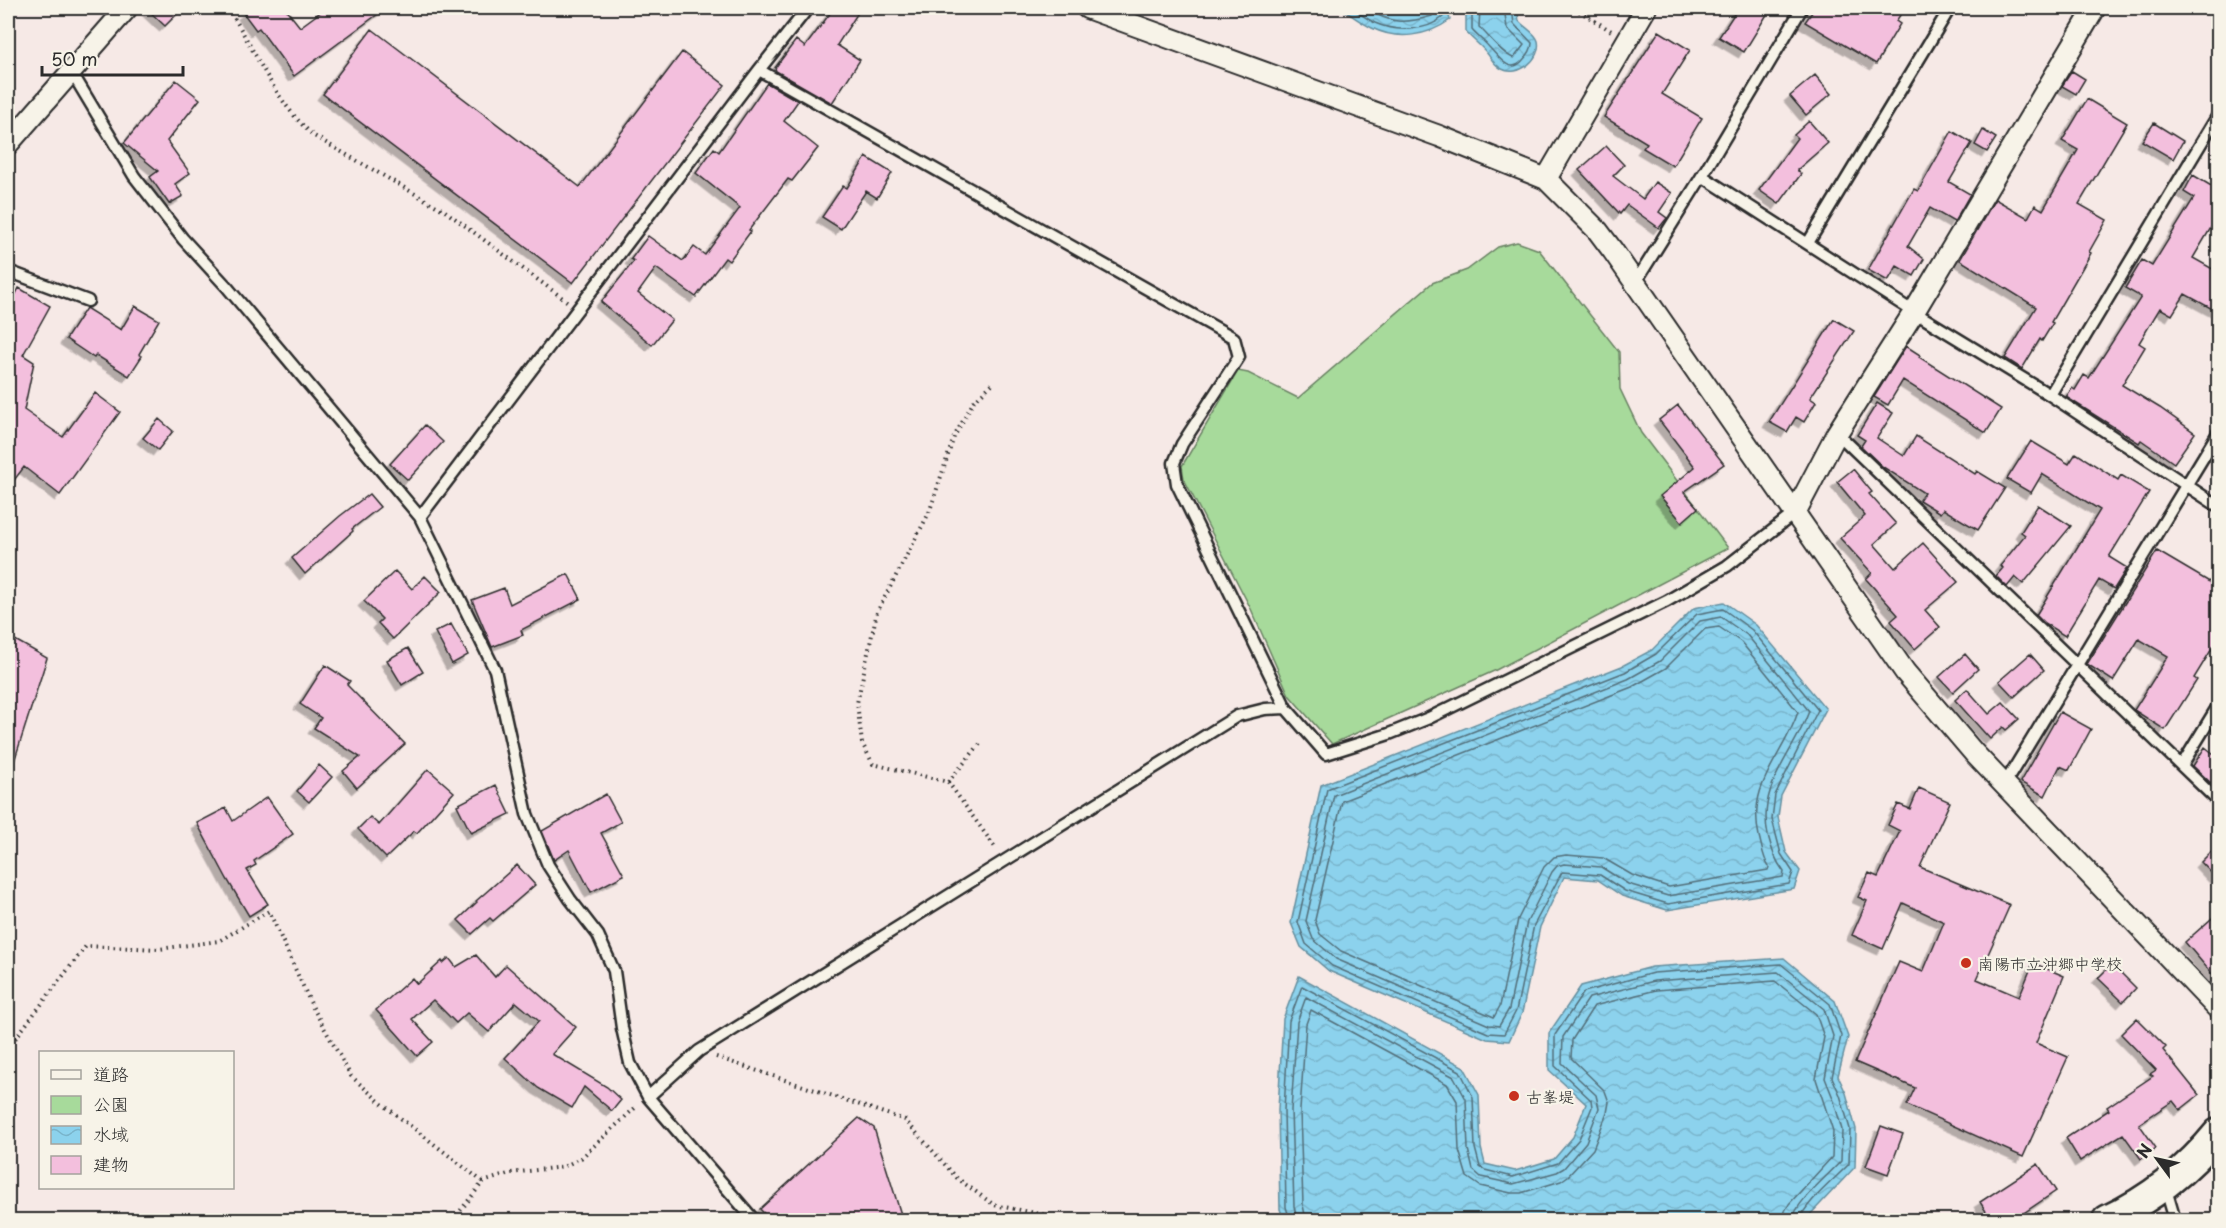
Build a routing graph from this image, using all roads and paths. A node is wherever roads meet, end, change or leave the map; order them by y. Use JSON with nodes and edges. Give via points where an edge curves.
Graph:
{"nodes":[{"id":1,"x":127,"y":8,"type":"edge"},
{"id":2,"x":228,"y":8,"type":"edge"},
{"id":3,"x":808,"y":8,"type":"edge"},
{"id":4,"x":1087,"y":8,"type":"edge"},
{"id":5,"x":1574,"y":8,"type":"edge"},
{"id":6,"x":1646,"y":8,"type":"edge"},
{"id":7,"x":1802,"y":8,"type":"edge"},
{"id":8,"x":1950,"y":8,"type":"edge"},
{"id":9,"x":2095,"y":8,"type":"edge"},
{"id":10,"x":1626,"y":40,"type":"junction"},
{"id":11,"x":759,"y":70,"type":"junction"},
{"id":12,"x":70,"y":71,"type":"junction"},
{"id":13,"x":2218,"y":115,"type":"edge"},
{"id":14,"x":8,"y":144,"type":"edge"},
{"id":15,"x":1702,"y":176,"type":"junction"},
{"id":16,"x":1546,"y":179,"type":"junction"},
{"id":17,"x":1808,"y":243,"type":"junction"},
{"id":18,"x":8,"y":272,"type":"edge"},
{"id":19,"x":1635,"y":283,"type":"junction"},
{"id":20,"x":88,"y":301,"type":"dead end"},
{"id":21,"x":578,"y":310,"type":"junction"},
{"id":22,"x":1914,"y":312,"type":"junction"},
{"id":23,"x":992,"y":384,"type":"dead end"},
{"id":24,"x":2050,"y":395,"type":"junction"},
{"id":25,"x":1837,"y":433,"type":"junction"},
{"id":26,"x":2218,"y":433,"type":"edge"},
{"id":27,"x":2187,"y":486,"type":"junction"},
{"id":28,"x":2218,"y":506,"type":"edge"},
{"id":29,"x":1796,"y":513,"type":"junction"},
{"id":30,"x":420,"y":517,"type":"junction"},
{"id":31,"x":2077,"y":665,"type":"junction"},
{"id":32,"x":2218,"y":706,"type":"edge"},
{"id":33,"x":1286,"y":708,"type":"junction"},
{"id":34,"x":980,"y":744,"type":"dead end"},
{"id":35,"x":2182,"y":765,"type":"junction"},
{"id":36,"x":948,"y":782,"type":"junction"},
{"id":37,"x":2004,"y":785,"type":"junction"},
{"id":38,"x":2218,"y":801,"type":"edge"},
{"id":39,"x":1004,"y":861,"type":"junction"},
{"id":40,"x":2218,"y":1009,"type":"edge"},
{"id":41,"x":8,"y":1048,"type":"edge"},
{"id":42,"x":699,"y":1051,"type":"junction"},
{"id":43,"x":648,"y":1097,"type":"junction"},
{"id":44,"x":2218,"y":1133,"type":"edge"},
{"id":45,"x":483,"y":1182,"type":"junction"},
{"id":46,"x":2165,"y":1186,"type":"junction"},
{"id":47,"x":453,"y":1221,"type":"edge"},
{"id":48,"x":754,"y":1221,"type":"edge"},
{"id":49,"x":1062,"y":1221,"type":"edge"},
{"id":50,"x":2107,"y":1221,"type":"edge"},
{"id":51,"x":2175,"y":1221,"type":"edge"}],
"edges":[{"from":1,"to":12,"type":"street"},
{"from":2,"to":21,"type":"path","via":[[280,99],[314,136],[446,211]]},
{"from":3,"to":11,"type":"lane"},
{"from":4,"to":16,"type":"street"},
{"from":5,"to":10,"type":"path"},
{"from":6,"to":10,"type":"street"},
{"from":7,"to":15,"type":"lane"},
{"from":8,"to":17,"type":"lane"},
{"from":9,"to":22,"type":"street"},
{"from":10,"to":16,"type":"street"},
{"from":11,"to":21,"type":"lane"},
{"from":11,"to":33,"type":"lane","via":[[1234,338],[1239,357],[1182,444],[1174,463],[1177,484]]},
{"from":12,"to":14,"type":"street"},
{"from":12,"to":30,"type":"lane","via":[[134,176],[183,239]]},
{"from":13,"to":24,"type":"lane"},
{"from":15,"to":17,"type":"lane"},
{"from":15,"to":19,"type":"lane"},
{"from":16,"to":19,"type":"street","via":[[1598,231]]},
{"from":17,"to":22,"type":"lane"},
{"from":18,"to":20,"type":"lane"},
{"from":19,"to":29,"type":"street"},
{"from":21,"to":30,"type":"lane"},
{"from":22,"to":24,"type":"lane"},
{"from":22,"to":25,"type":"street"},
{"from":23,"to":36,"type":"path","via":[[974,401],[954,436],[929,513],[877,612],[857,703],[861,743],[873,764]]},
{"from":24,"to":27,"type":"lane"},
{"from":25,"to":29,"type":"street"},
{"from":25,"to":31,"type":"lane"},
{"from":26,"to":27,"type":"lane"},
{"from":27,"to":28,"type":"lane"},
{"from":27,"to":31,"type":"lane"},
{"from":29,"to":33,"type":"lane","via":[[1727,566],[1667,601],[1389,734],[1326,754]]},
{"from":29,"to":37,"type":"street","via":[[1905,672]]},
{"from":30,"to":43,"type":"lane","via":[[495,670],[527,814],[548,865],[598,935],[614,971],[630,1063]]},
{"from":31,"to":35,"type":"lane"},
{"from":31,"to":37,"type":"lane"},
{"from":32,"to":35,"type":"lane"},
{"from":33,"to":39,"type":"lane","via":[[1237,716]]},
{"from":34,"to":36,"type":"path"},
{"from":35,"to":38,"type":"lane"},
{"from":36,"to":39,"type":"path"},
{"from":37,"to":40,"type":"street"},
{"from":39,"to":42,"type":"lane"},
{"from":41,"to":45,"type":"path","via":[[86,946],[159,949],[219,941],[269,911],[312,1006],[351,1076]]},
{"from":42,"to":43,"type":"lane"},
{"from":42,"to":49,"type":"path","via":[[905,1120],[957,1179],[994,1205]]},
{"from":43,"to":45,"type":"path","via":[[581,1158],[563,1167],[511,1173]]},
{"from":43,"to":48,"type":"lane"},
{"from":44,"to":46,"type":"main road","via":[[2189,1167]]},
{"from":45,"to":47,"type":"path"},
{"from":46,"to":50,"type":"main road"},
{"from":46,"to":51,"type":"lane"}]}
